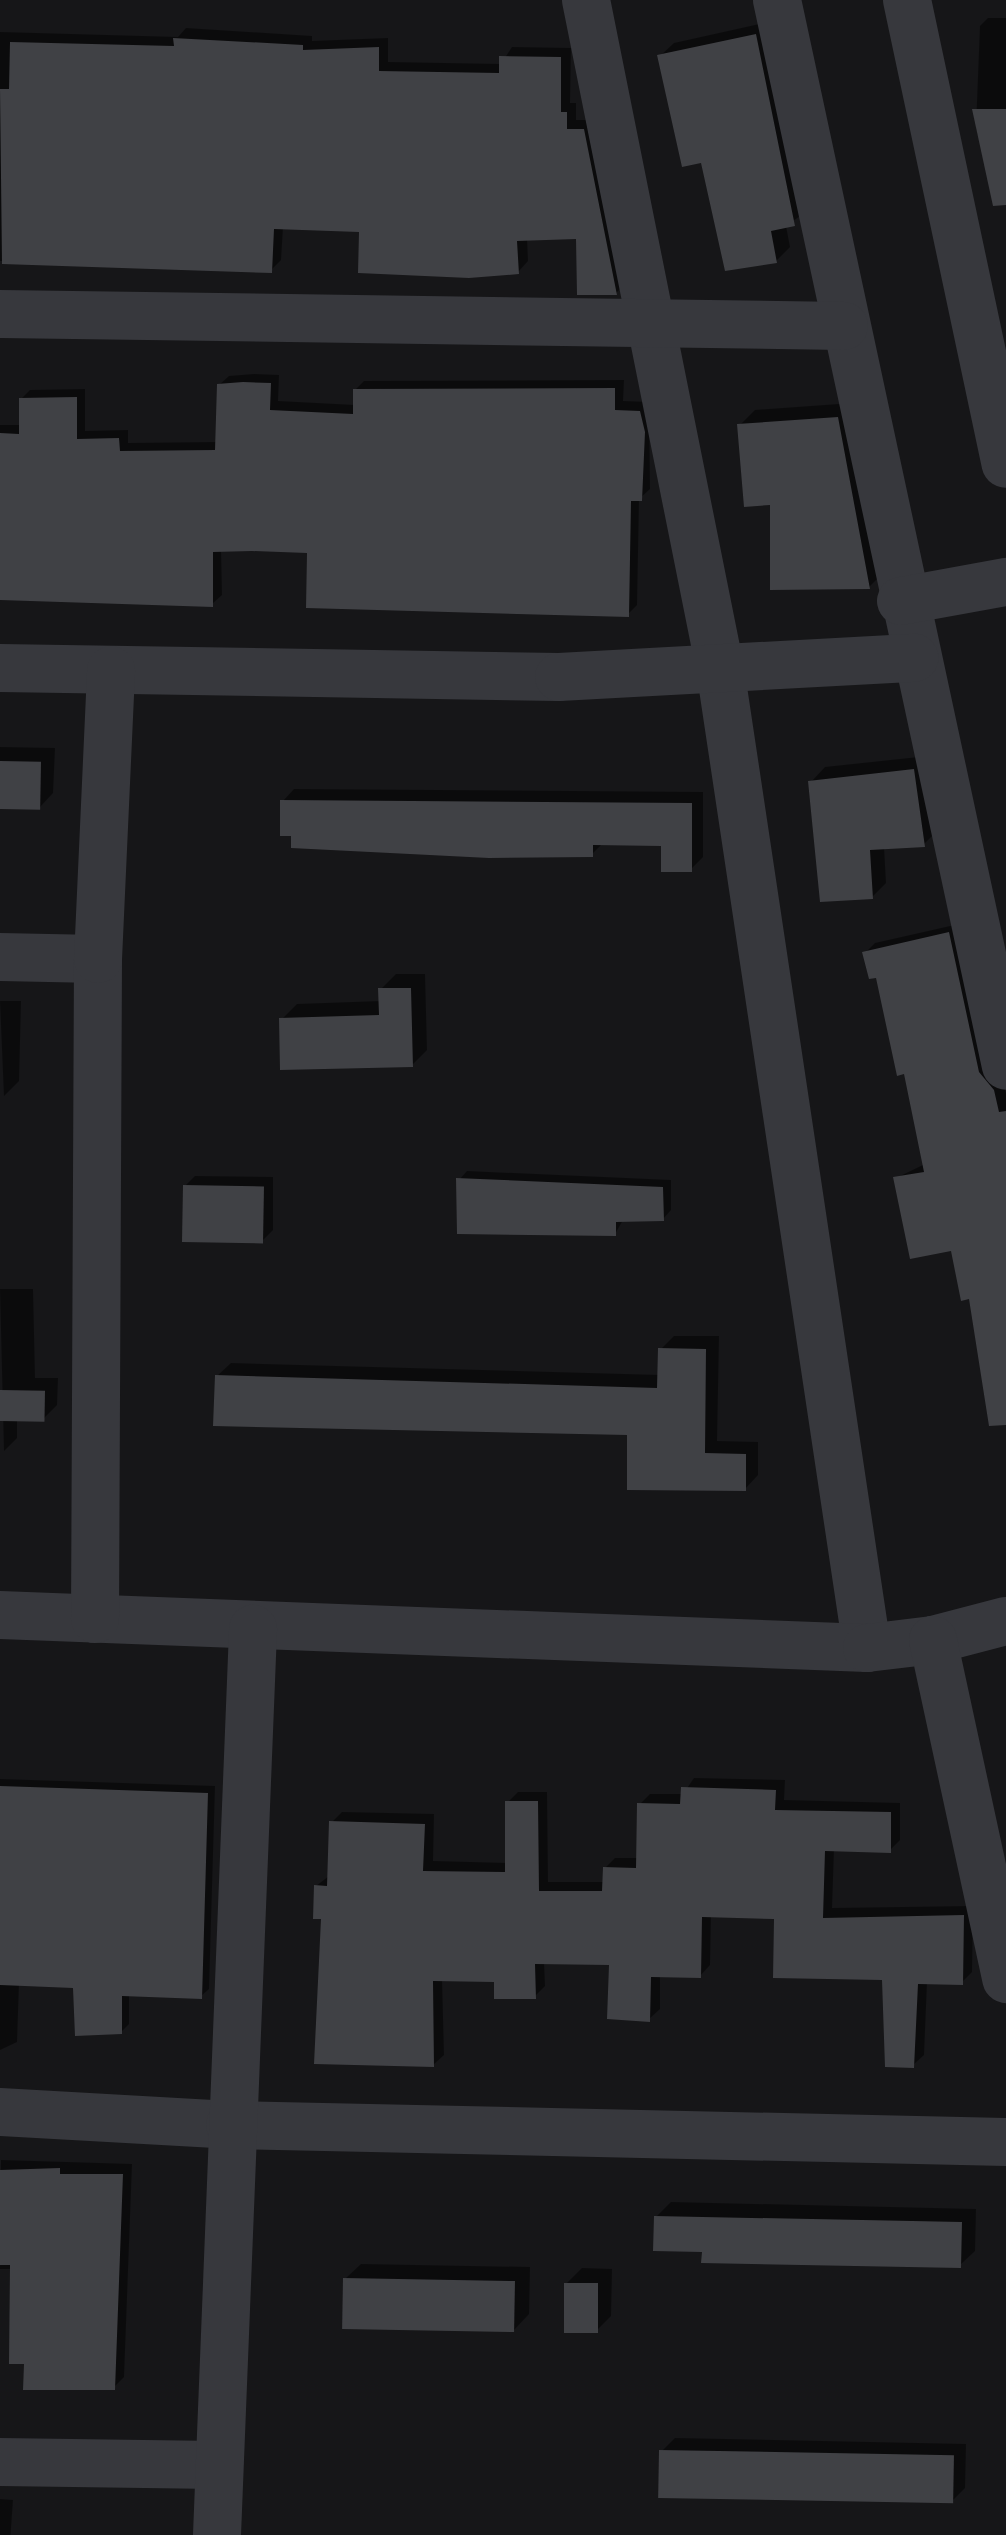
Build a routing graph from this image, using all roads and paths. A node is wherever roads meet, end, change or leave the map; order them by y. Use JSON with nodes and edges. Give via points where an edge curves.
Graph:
{"nodes":[{"id":1,"x":586,"y":0,"type":"edge"},
{"id":2,"x":777,"y":0,"type":"edge"},
{"id":3,"x":907,"y":0,"type":"edge"},
{"id":4,"x":988,"y":284,"type":"edge"},
{"id":5,"x":0,"y":314,"type":"edge"},
{"id":6,"x":651,"y":323,"type":"junction"},
{"id":7,"x":844,"y":326,"type":"junction"},
{"id":8,"x":1006,"y":464,"type":"edge"},
{"id":9,"x":1006,"y":582,"type":"edge"},
{"id":10,"x":902,"y":600,"type":"junction"},
{"id":11,"x":914,"y":658,"type":"junction"},
{"id":12,"x":0,"y":668,"type":"edge"},
{"id":13,"x":720,"y":668,"type":"junction"},
{"id":14,"x":112,"y":670,"type":"junction"},
{"id":15,"x":0,"y":957,"type":"edge"},
{"id":16,"x":98,"y":959,"type":"junction"},
{"id":17,"x":1006,"y":1066,"type":"edge"},
{"id":18,"x":0,"y":1615,"type":"edge"},
{"id":19,"x":96,"y":1619,"type":"junction"},
{"id":20,"x":1006,"y":1621,"type":"edge"},
{"id":21,"x":253,"y":1629,"type":"junction"},
{"id":22,"x":934,"y":1640,"type":"junction"},
{"id":23,"x":866,"y":1648,"type":"junction"},
{"id":24,"x":1006,"y":1979,"type":"edge"},
{"id":25,"x":0,"y":2112,"type":"edge"},
{"id":26,"x":230,"y":2125,"type":"junction"},
{"id":27,"x":1006,"y":2142,"type":"edge"},
{"id":28,"x":0,"y":2462,"type":"edge"},
{"id":29,"x":217,"y":2465,"type":"junction"},
{"id":30,"x":217,"y":2535,"type":"edge"}],
"edges":[{"from":1,"to":6,"type":"street"},
{"from":2,"to":7,"type":"street"},
{"from":3,"to":4,"type":"street"},
{"from":4,"to":8,"type":"street"},
{"from":5,"to":6,"type":"street"},
{"from":6,"to":7,"type":"street"},
{"from":6,"to":13,"type":"street"},
{"from":7,"to":10,"type":"street"},
{"from":9,"to":10,"type":"street"},
{"from":10,"to":11,"type":"street"},
{"from":11,"to":13,"type":"street"},
{"from":11,"to":17,"type":"street"},
{"from":12,"to":14,"type":"street"},
{"from":13,"to":14,"type":"street","via":[[559,678]]},
{"from":13,"to":23,"type":"street"},
{"from":14,"to":16,"type":"street"},
{"from":15,"to":16,"type":"street"},
{"from":16,"to":19,"type":"street"},
{"from":18,"to":19,"type":"street"},
{"from":19,"to":21,"type":"street"},
{"from":20,"to":22,"type":"street"},
{"from":21,"to":23,"type":"street"},
{"from":21,"to":26,"type":"street"},
{"from":22,"to":23,"type":"street"},
{"from":22,"to":24,"type":"street"},
{"from":25,"to":26,"type":"street"},
{"from":26,"to":27,"type":"street"},
{"from":26,"to":29,"type":"street"},
{"from":28,"to":29,"type":"street"},
{"from":29,"to":30,"type":"street"}]}
